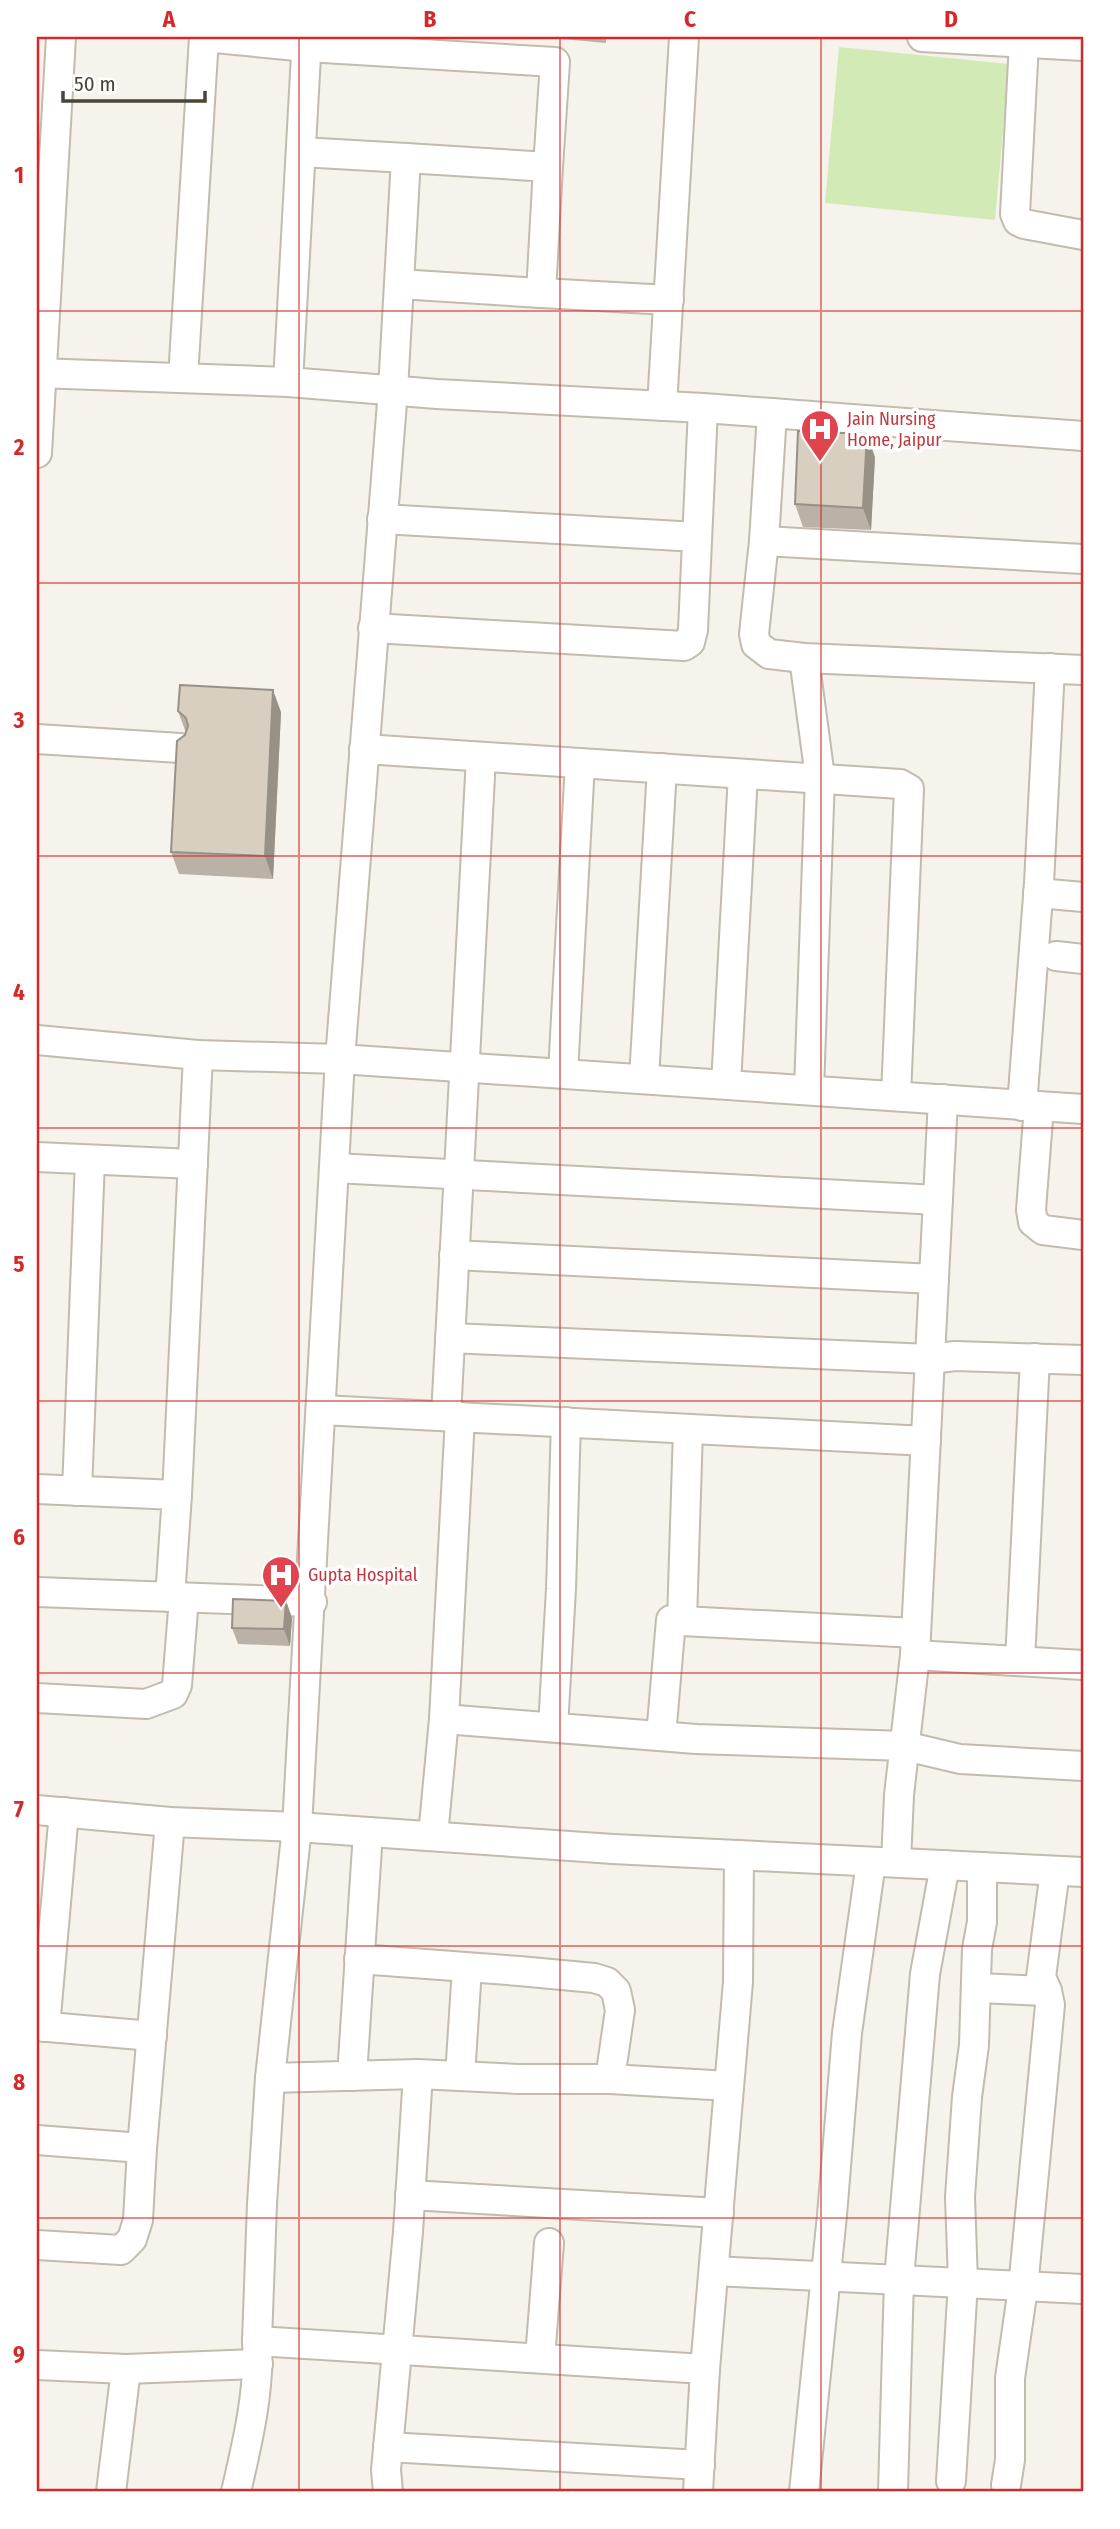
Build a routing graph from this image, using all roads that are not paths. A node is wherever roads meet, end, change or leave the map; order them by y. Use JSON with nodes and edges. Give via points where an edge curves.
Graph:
{"nodes":[{"id":1,"x":204,"y":37,"type":"edge"},
{"id":2,"x":684,"y":37,"type":"edge"},
{"id":3,"x":922,"y":37,"type":"edge"},
{"id":4,"x":53,"y":38,"type":"edge"},
{"id":5,"x":307,"y":42,"type":"edge"},
{"id":6,"x":1024,"y":42,"type":"junction"},
{"id":7,"x":412,"y":45,"type":"edge"},
{"id":8,"x":1083,"y":46,"type":"edge"},
{"id":9,"x":555,"y":50,"type":"edge"},
{"id":10,"x":301,"y":152,"type":"junction"},
{"id":11,"x":406,"y":159,"type":"junction"},
{"id":12,"x":548,"y":167,"type":"junction"},
{"id":13,"x":1083,"y":235,"type":"edge"},
{"id":14,"x":43,"y":257,"type":"edge"},
{"id":15,"x":399,"y":284,"type":"junction"},
{"id":16,"x":541,"y":293,"type":"junction"},
{"id":17,"x":669,"y":300,"type":"junction"},
{"id":18,"x":39,"y":373,"type":"edge"},
{"id":19,"x":183,"y":378,"type":"junction"},
{"id":20,"x":288,"y":382,"type":"junction"},
{"id":21,"x":393,"y":390,"type":"junction"},
{"id":22,"x":662,"y":406,"type":"junction"},
{"id":23,"x":703,"y":408,"type":"junction"},
{"id":24,"x":772,"y":413,"type":"junction"},
{"id":25,"x":1083,"y":436,"type":"edge"},
{"id":26,"x":37,"y":453,"type":"edge"},
{"id":27,"x":382,"y":519,"type":"junction"},
{"id":28,"x":697,"y":537,"type":"junction"},
{"id":29,"x":764,"y":541,"type":"junction"},
{"id":30,"x":1083,"y":559,"type":"edge"},
{"id":31,"x":373,"y":628,"type":"junction"},
{"id":32,"x":804,"y":658,"type":"junction"},
{"id":33,"x":1050,"y":668,"type":"junction"},
{"id":34,"x":1083,"y":670,"type":"edge"},
{"id":35,"x":37,"y":739,"type":"edge"},
{"id":36,"x":180,"y":748,"type":"edge"},
{"id":37,"x":364,"y":749,"type":"junction"},
{"id":38,"x":481,"y":757,"type":"junction"},
{"id":39,"x":580,"y":763,"type":"junction"},
{"id":40,"x":662,"y":768,"type":"junction"},
{"id":41,"x":743,"y":774,"type":"junction"},
{"id":42,"x":820,"y":777,"type":"junction"},
{"id":43,"x":1038,"y":893,"type":"junction"},
{"id":44,"x":1083,"y":897,"type":"edge"},
{"id":45,"x":37,"y":1040,"type":"edge"},
{"id":46,"x":198,"y":1055,"type":"junction"},
{"id":47,"x":340,"y":1059,"type":"junction"},
{"id":48,"x":466,"y":1067,"type":"junction"},
{"id":49,"x":563,"y":1073,"type":"junction"},
{"id":50,"x":644,"y":1079,"type":"junction"},
{"id":51,"x":726,"y":1084,"type":"junction"},
{"id":52,"x":809,"y":1090,"type":"junction"},
{"id":53,"x":895,"y":1096,"type":"junction"},
{"id":54,"x":943,"y":1099,"type":"junction"},
{"id":55,"x":1030,"y":1106,"type":"junction"},
{"id":56,"x":1083,"y":1109,"type":"edge"},
{"id":57,"x":37,"y":1157,"type":"edge"},
{"id":58,"x":90,"y":1160,"type":"junction"},
{"id":59,"x":193,"y":1164,"type":"junction"},
{"id":60,"x":335,"y":1168,"type":"junction"},
{"id":61,"x":457,"y":1175,"type":"junction"},
{"id":62,"x":938,"y":1200,"type":"junction"},
{"id":63,"x":1083,"y":1235,"type":"edge"},
{"id":64,"x":454,"y":1255,"type":"junction"},
{"id":65,"x":934,"y":1279,"type":"junction"},
{"id":66,"x":450,"y":1338,"type":"junction"},
{"id":67,"x":1035,"y":1358,"type":"junction"},
{"id":68,"x":930,"y":1359,"type":"junction"},
{"id":69,"x":1083,"y":1360,"type":"edge"},
{"id":70,"x":322,"y":1410,"type":"junction"},
{"id":71,"x":453,"y":1416,"type":"junction"},
{"id":72,"x":566,"y":1422,"type":"junction"},
{"id":73,"x":688,"y":1429,"type":"junction"},
{"id":74,"x":926,"y":1441,"type":"junction"},
{"id":75,"x":37,"y":1489,"type":"edge"},
{"id":76,"x":77,"y":1490,"type":"junction"},
{"id":77,"x":177,"y":1495,"type":"junction"},
{"id":78,"x":37,"y":1592,"type":"edge"},
{"id":79,"x":177,"y":1597,"type":"junction"},
{"id":80,"x":312,"y":1602,"type":"junction"},
{"id":81,"x":682,"y":1621,"type":"junction"},
{"id":82,"x":916,"y":1644,"type":"junction"},
{"id":83,"x":1020,"y":1661,"type":"junction"},
{"id":84,"x":1083,"y":1665,"type":"edge"},
{"id":85,"x":37,"y":1698,"type":"edge"},
{"id":86,"x":444,"y":1719,"type":"junction"},
{"id":87,"x":553,"y":1727,"type":"junction"},
{"id":88,"x":661,"y":1736,"type":"junction"},
{"id":89,"x":905,"y":1746,"type":"junction"},
{"id":90,"x":1083,"y":1766,"type":"edge"},
{"id":91,"x":50,"y":1811,"type":"edge"},
{"id":92,"x":170,"y":1822,"type":"junction"},
{"id":93,"x":297,"y":1827,"type":"junction"},
{"id":94,"x":368,"y":1832,"type":"junction"},
{"id":95,"x":433,"y":1836,"type":"junction"},
{"id":96,"x":738,"y":1855,"type":"junction"},
{"id":97,"x":884,"y":1862,"type":"junction"},
{"id":98,"x":945,"y":1865,"type":"junction"},
{"id":99,"x":982,"y":1867,"type":"junction"},
{"id":100,"x":1055,"y":1871,"type":"junction"},
{"id":101,"x":1083,"y":1872,"type":"edge"},
{"id":102,"x":359,"y":1959,"type":"junction"},
{"id":103,"x":467,"y":1968,"type":"junction"},
{"id":104,"x":977,"y":1988,"type":"junction"},
{"id":105,"x":1047,"y":1992,"type":"junction"},
{"id":106,"x":41,"y":2026,"type":"edge"},
{"id":107,"x":152,"y":2036,"type":"junction"},
{"id":108,"x":418,"y":2074,"type":"junction"},
{"id":109,"x":460,"y":2076,"type":"junction"},
{"id":110,"x":352,"y":2077,"type":"junction"},
{"id":111,"x":271,"y":2078,"type":"junction"},
{"id":112,"x":610,"y":2079,"type":"junction"},
{"id":113,"x":729,"y":2086,"type":"junction"},
{"id":114,"x":37,"y":2140,"type":"edge"},
{"id":115,"x":142,"y":2148,"type":"junction"},
{"id":116,"x":410,"y":2195,"type":"junction"},
{"id":117,"x":719,"y":2213,"type":"junction"},
{"id":118,"x":549,"y":2243,"type":"dead end"},
{"id":119,"x":37,"y":2245,"type":"edge"},
{"id":120,"x":714,"y":2271,"type":"junction"},
{"id":121,"x":825,"y":2275,"type":"junction"},
{"id":122,"x":899,"y":2279,"type":"junction"},
{"id":123,"x":962,"y":2282,"type":"junction"},
{"id":124,"x":1023,"y":2288,"type":"junction"},
{"id":125,"x":1083,"y":2289,"type":"edge"},
{"id":126,"x":397,"y":2351,"type":"junction"},
{"id":127,"x":257,"y":2353,"type":"junction"},
{"id":128,"x":540,"y":2358,"type":"junction"},
{"id":129,"x":37,"y":2365,"type":"edge"},
{"id":130,"x":126,"y":2369,"type":"junction"},
{"id":131,"x":705,"y":2369,"type":"junction"},
{"id":132,"x":388,"y":2447,"type":"junction"},
{"id":133,"x":699,"y":2478,"type":"edge"},
{"id":134,"x":951,"y":2481,"type":"dead end"},
{"id":135,"x":1006,"y":2485,"type":"dead end"},
{"id":136,"x":111,"y":2492,"type":"edge"},
{"id":137,"x":236,"y":2492,"type":"edge"},
{"id":138,"x":388,"y":2492,"type":"edge"},
{"id":139,"x":804,"y":2492,"type":"edge"},
{"id":140,"x":893,"y":2492,"type":"edge"}],
"edges":[{"from":1,"to":5,"type":"street"},
{"from":1,"to":19,"type":"street"},
{"from":2,"to":17,"type":"street"},
{"from":3,"to":6,"type":"street"},
{"from":4,"to":14,"type":"street"},
{"from":5,"to":7,"type":"street"},
{"from":5,"to":10,"type":"street"},
{"from":6,"to":8,"type":"street"},
{"from":6,"to":13,"type":"street","via":[[1015,214],[1024,224]]},
{"from":7,"to":9,"type":"street"},
{"from":9,"to":12,"type":"street"},
{"from":10,"to":11,"type":"street"},
{"from":10,"to":20,"type":"street"},
{"from":11,"to":12,"type":"street"},
{"from":11,"to":15,"type":"street"},
{"from":12,"to":16,"type":"street"},
{"from":14,"to":18,"type":"street"},
{"from":15,"to":16,"type":"street"},
{"from":15,"to":21,"type":"street"},
{"from":16,"to":17,"type":"street"},
{"from":17,"to":22,"type":"street"},
{"from":18,"to":19,"type":"street"},
{"from":18,"to":26,"type":"street"},
{"from":19,"to":20,"type":"street"},
{"from":20,"to":21,"type":"street"},
{"from":21,"to":22,"type":"street"},
{"from":21,"to":27,"type":"street"},
{"from":22,"to":23,"type":"street"},
{"from":23,"to":24,"type":"street"},
{"from":23,"to":28,"type":"street"},
{"from":24,"to":25,"type":"street"},
{"from":24,"to":29,"type":"street"},
{"from":27,"to":28,"type":"street"},
{"from":27,"to":31,"type":"street"},
{"from":28,"to":31,"type":"street","via":[[693,630],[684,646]]},
{"from":29,"to":30,"type":"street"},
{"from":29,"to":32,"type":"street","via":[[756,644],[769,654]]},
{"from":31,"to":37,"type":"street"},
{"from":32,"to":33,"type":"street"},
{"from":32,"to":42,"type":"street"},
{"from":33,"to":34,"type":"street"},
{"from":33,"to":43,"type":"street"},
{"from":35,"to":36,"type":"street"},
{"from":37,"to":38,"type":"street"},
{"from":37,"to":47,"type":"street"},
{"from":38,"to":39,"type":"street"},
{"from":38,"to":48,"type":"street"},
{"from":39,"to":40,"type":"street"},
{"from":39,"to":49,"type":"street"},
{"from":40,"to":41,"type":"street"},
{"from":40,"to":50,"type":"street"},
{"from":41,"to":42,"type":"street"},
{"from":41,"to":51,"type":"street"},
{"from":42,"to":52,"type":"street"},
{"from":42,"to":53,"type":"street","via":[[900,784],[909,789]]},
{"from":43,"to":44,"type":"street"},
{"from":43,"to":55,"type":"street"},
{"from":45,"to":46,"type":"street"},
{"from":46,"to":47,"type":"street"},
{"from":46,"to":59,"type":"street"},
{"from":47,"to":48,"type":"street"},
{"from":47,"to":60,"type":"street"},
{"from":48,"to":49,"type":"street"},
{"from":48,"to":61,"type":"street"},
{"from":49,"to":50,"type":"street"},
{"from":50,"to":51,"type":"street"},
{"from":51,"to":52,"type":"street"},
{"from":52,"to":53,"type":"street"},
{"from":53,"to":54,"type":"street"},
{"from":54,"to":55,"type":"street"},
{"from":54,"to":62,"type":"street"},
{"from":55,"to":56,"type":"street"},
{"from":55,"to":63,"type":"street","via":[[1033,1222],[1043,1230]]},
{"from":57,"to":58,"type":"street"},
{"from":58,"to":59,"type":"street"},
{"from":58,"to":76,"type":"street"},
{"from":59,"to":77,"type":"street"},
{"from":60,"to":61,"type":"street"},
{"from":60,"to":70,"type":"street"},
{"from":61,"to":62,"type":"street"},
{"from":61,"to":64,"type":"street"},
{"from":62,"to":65,"type":"street"},
{"from":64,"to":65,"type":"street"},
{"from":64,"to":66,"type":"street"},
{"from":65,"to":68,"type":"street"},
{"from":66,"to":68,"type":"street"},
{"from":66,"to":71,"type":"street"},
{"from":67,"to":68,"type":"street"},
{"from":67,"to":69,"type":"street"},
{"from":67,"to":83,"type":"street"},
{"from":68,"to":74,"type":"street"},
{"from":70,"to":71,"type":"street"},
{"from":70,"to":80,"type":"street"},
{"from":71,"to":72,"type":"street"},
{"from":71,"to":86,"type":"street"},
{"from":72,"to":73,"type":"street"},
{"from":72,"to":87,"type":"street"},
{"from":73,"to":74,"type":"street"},
{"from":73,"to":81,"type":"street"},
{"from":74,"to":82,"type":"street"},
{"from":75,"to":76,"type":"street"},
{"from":76,"to":77,"type":"street"},
{"from":77,"to":79,"type":"street"},
{"from":78,"to":79,"type":"street"},
{"from":79,"to":80,"type":"street"},
{"from":79,"to":85,"type":"street","via":[[177,1685],[173,1694],[146,1704]]},
{"from":80,"to":93,"type":"street"},
{"from":81,"to":82,"type":"street"},
{"from":81,"to":88,"type":"street","via":[[671,1620]]},
{"from":82,"to":83,"type":"street"},
{"from":82,"to":89,"type":"street"},
{"from":83,"to":84,"type":"street"},
{"from":86,"to":87,"type":"street"},
{"from":86,"to":95,"type":"street"},
{"from":87,"to":88,"type":"street"},
{"from":88,"to":89,"type":"street"},
{"from":89,"to":90,"type":"street","via":[[960,1759]]},
{"from":89,"to":97,"type":"street"},
{"from":91,"to":92,"type":"street"},
{"from":91,"to":106,"type":"street"},
{"from":92,"to":93,"type":"street"},
{"from":92,"to":107,"type":"street"},
{"from":93,"to":94,"type":"street"},
{"from":93,"to":111,"type":"street"},
{"from":94,"to":95,"type":"street"},
{"from":94,"to":102,"type":"street"},
{"from":95,"to":96,"type":"street"},
{"from":96,"to":97,"type":"street"},
{"from":96,"to":113,"type":"street","via":[[738,1982]]},
{"from":97,"to":98,"type":"street"},
{"from":97,"to":121,"type":"street","via":[[847,2033]]},
{"from":98,"to":99,"type":"street"},
{"from":98,"to":122,"type":"street","via":[[925,1974]]},
{"from":99,"to":100,"type":"street"},
{"from":99,"to":104,"type":"street"},
{"from":100,"to":101,"type":"street"},
{"from":100,"to":105,"type":"street","via":[[1041,1977]]},
{"from":102,"to":103,"type":"street"},
{"from":102,"to":110,"type":"street"},
{"from":103,"to":109,"type":"street"},
{"from":103,"to":112,"type":"street","via":[[607,1982],[616,1991],[620,2010]]},
{"from":104,"to":105,"type":"street"},
{"from":104,"to":123,"type":"street","via":[[960,2197]]},
{"from":105,"to":124,"type":"street","via":[[1050,2005]]},
{"from":106,"to":107,"type":"street"},
{"from":107,"to":115,"type":"street"},
{"from":108,"to":109,"type":"street"},
{"from":108,"to":110,"type":"street"},
{"from":108,"to":116,"type":"street"},
{"from":109,"to":112,"type":"street"},
{"from":110,"to":111,"type":"street"},
{"from":111,"to":127,"type":"street"},
{"from":112,"to":113,"type":"street"},
{"from":113,"to":117,"type":"street"},
{"from":114,"to":115,"type":"street"},
{"from":115,"to":119,"type":"street","via":[[138,2220],[132,2239],[121,2250]]},
{"from":116,"to":117,"type":"street"},
{"from":116,"to":126,"type":"street"},
{"from":117,"to":120,"type":"street"},
{"from":118,"to":128,"type":"street"},
{"from":120,"to":121,"type":"street"},
{"from":120,"to":131,"type":"street"},
{"from":121,"to":122,"type":"street"},
{"from":121,"to":139,"type":"street"},
{"from":122,"to":123,"type":"street"},
{"from":122,"to":140,"type":"street"},
{"from":123,"to":124,"type":"street"},
{"from":123,"to":134,"type":"street"},
{"from":124,"to":125,"type":"street"},
{"from":124,"to":135,"type":"street","via":[[1010,2378]]},
{"from":126,"to":127,"type":"street"},
{"from":126,"to":128,"type":"street"},
{"from":126,"to":132,"type":"street"},
{"from":127,"to":130,"type":"street"},
{"from":127,"to":137,"type":"street"},
{"from":128,"to":131,"type":"street"},
{"from":129,"to":130,"type":"street"},
{"from":130,"to":136,"type":"street"},
{"from":131,"to":133,"type":"street"},
{"from":132,"to":133,"type":"street"},
{"from":132,"to":138,"type":"street"}]}
